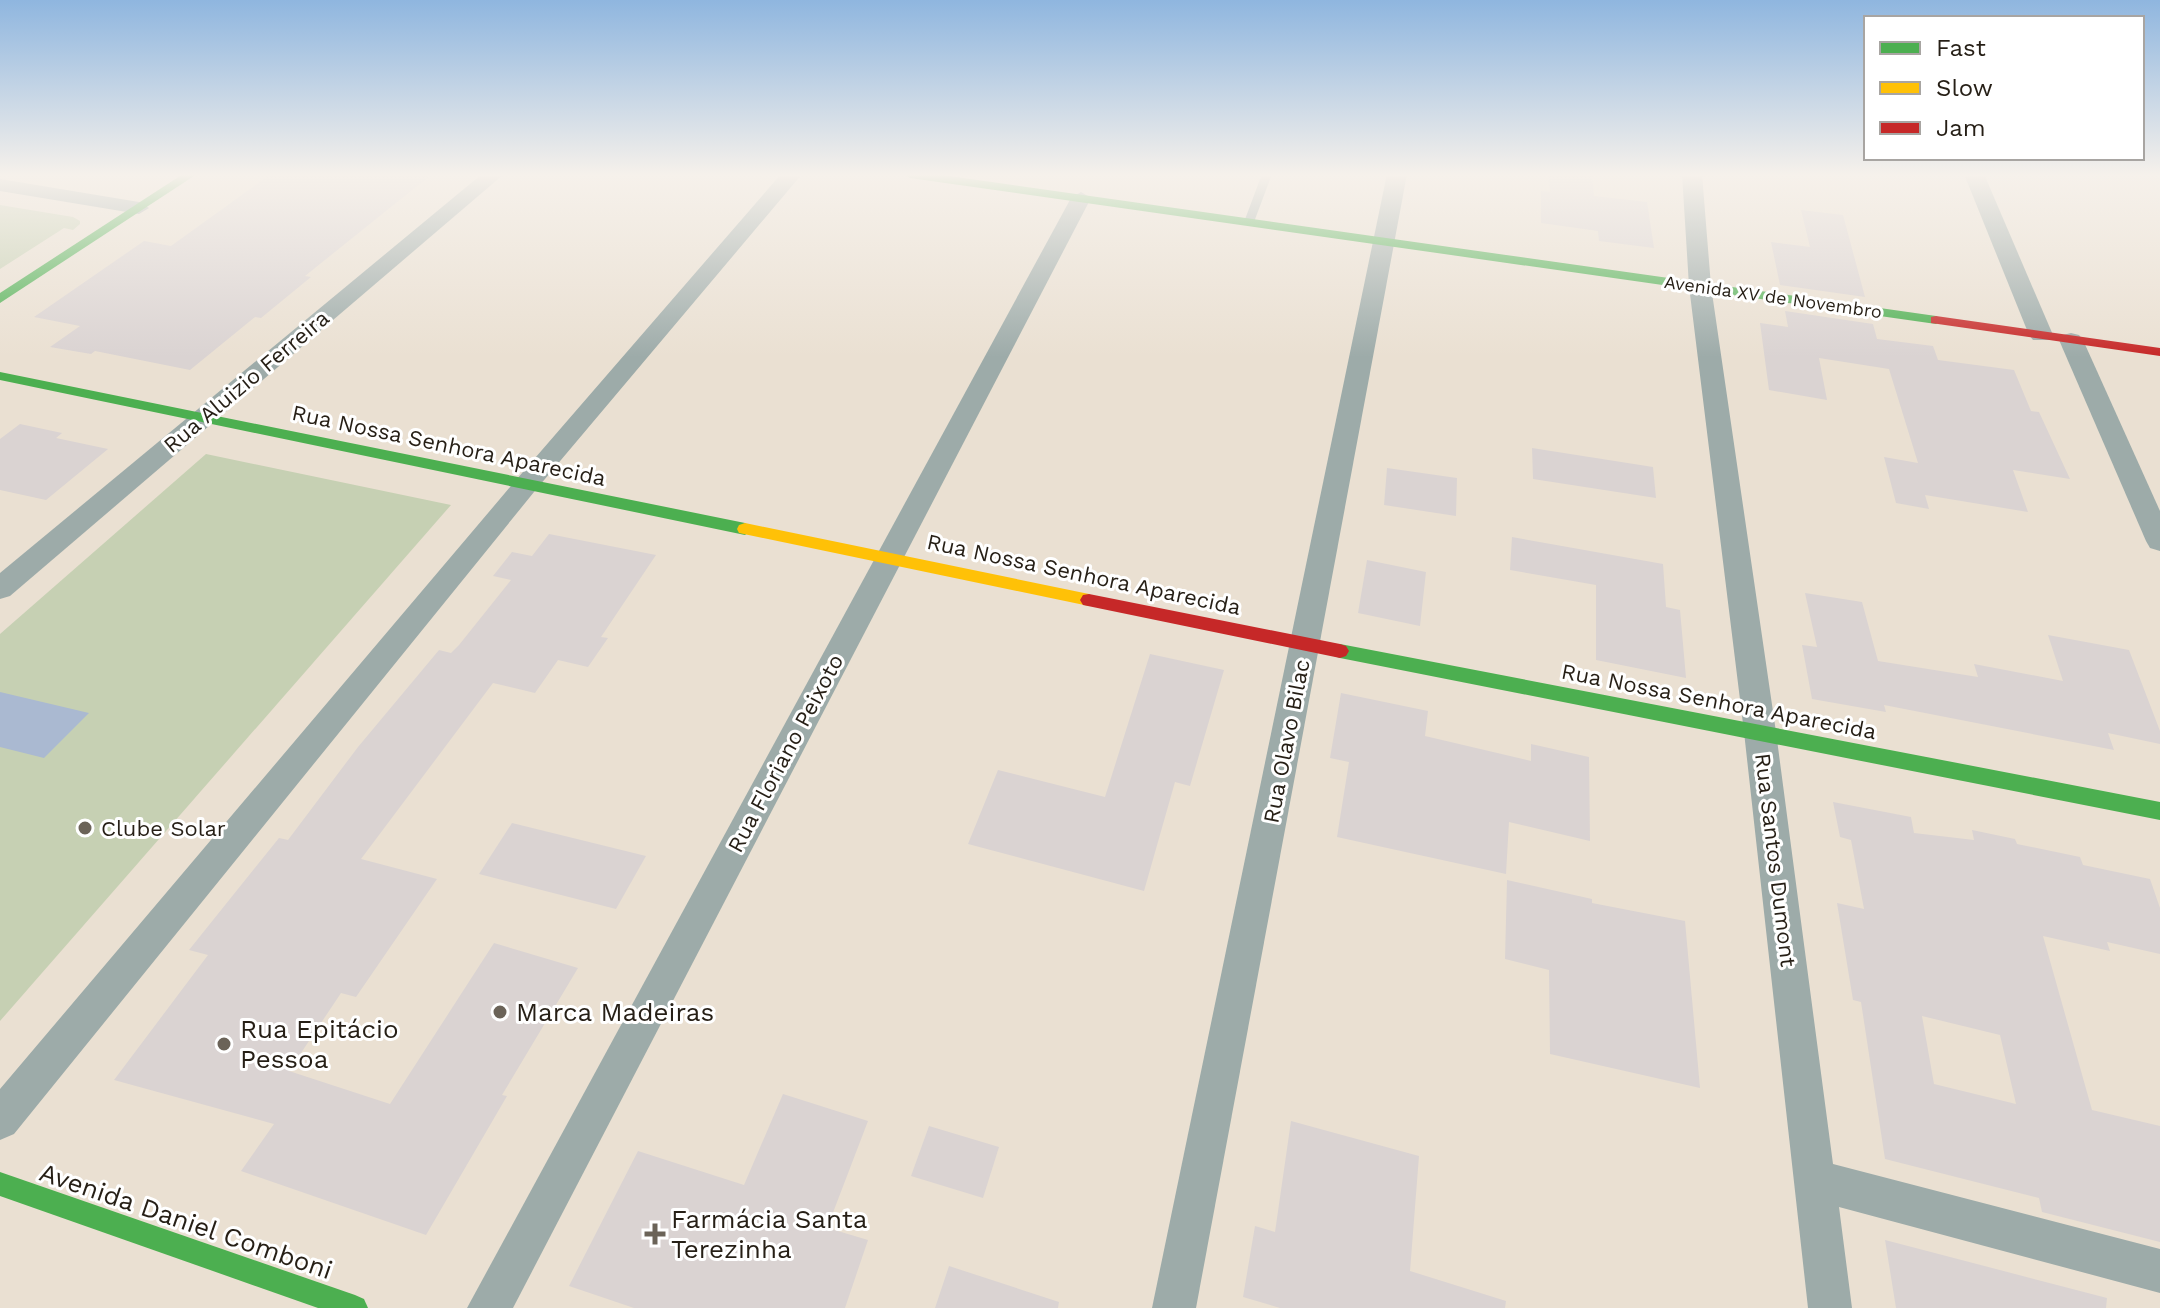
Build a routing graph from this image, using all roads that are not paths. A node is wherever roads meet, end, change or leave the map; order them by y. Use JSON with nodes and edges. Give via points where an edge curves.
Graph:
{"nodes":[{"id":1,"x":98,"y":235,"type":"edge"},
{"id":2,"x":421,"y":235,"type":"edge"},
{"id":3,"x":740,"y":235,"type":"edge"},
{"id":4,"x":1061,"y":235,"type":"edge"},
{"id":5,"x":1342,"y":235,"type":"edge"},
{"id":6,"x":1386,"y":235,"type":"edge"},
{"id":7,"x":1696,"y":235,"type":"edge"},
{"id":8,"x":1999,"y":235,"type":"edge"},
{"id":9,"x":1385,"y":241,"type":"junction"},
{"id":10,"x":1700,"y":286,"type":"junction"},
{"id":11,"x":0,"y":299,"type":"edge"},
{"id":12,"x":2041,"y":335,"type":"junction"},
{"id":13,"x":2071,"y":340,"type":"junction"},
{"id":14,"x":2160,"y":352,"type":"edge"},
{"id":15,"x":0,"y":376,"type":"edge"},
{"id":16,"x":201,"y":418,"type":"junction"},
{"id":17,"x":525,"y":486,"type":"junction"},
{"id":18,"x":2160,"y":541,"type":"edge"},
{"id":19,"x":889,"y":559,"type":"junction"},
{"id":20,"x":0,"y":589,"type":"edge"},
{"id":21,"x":1305,"y":644,"type":"junction"},
{"id":22,"x":1760,"y":732,"type":"junction"},
{"id":23,"x":2160,"y":811,"type":"edge"},
{"id":24,"x":0,"y":1120,"type":"edge"},
{"id":25,"x":1816,"y":1180,"type":"junction"},
{"id":26,"x":0,"y":1184,"type":"edge"},
{"id":27,"x":2160,"y":1271,"type":"edge"},
{"id":28,"x":355,"y":1308,"type":"edge"},
{"id":29,"x":489,"y":1308,"type":"edge"},
{"id":30,"x":1174,"y":1308,"type":"edge"},
{"id":31,"x":1830,"y":1308,"type":"edge"}],
"edges":[{"from":1,"to":11,"type":"street"},
{"from":2,"to":16,"type":"street","name":"Rua Aluizio Ferreira"},
{"from":3,"to":17,"type":"street"},
{"from":4,"to":19,"type":"street","name":"Rua Floriano Peixoto"},
{"from":5,"to":9,"type":"street","name":"Avenida XV de Novembro"},
{"from":6,"to":9,"type":"street","name":"Rua Olavo Bilac"},
{"from":7,"to":10,"type":"street","name":"Rua Santos Dumont"},
{"from":8,"to":12,"type":"street"},
{"from":9,"to":10,"type":"street","name":"Avenida XV de Novembro"},
{"from":9,"to":21,"type":"street","name":"Rua Olavo Bilac"},
{"from":10,"to":12,"type":"street","name":"Avenida XV de Novembro"},
{"from":10,"to":22,"type":"street","name":"Rua Santos Dumont"},
{"from":12,"to":13,"type":"street","name":"Avenida XV de Novembro"},
{"from":13,"to":14,"type":"street","name":"Avenida XV de Novembro"},
{"from":13,"to":18,"type":"street"},
{"from":15,"to":16,"type":"street","name":"Rua Nossa Senhora Aparecida"},
{"from":16,"to":17,"type":"street","name":"Rua Nossa Senhora Aparecida"},
{"from":16,"to":20,"type":"street","name":"Rua Aluizio Ferreira"},
{"from":17,"to":19,"type":"street","name":"Rua Nossa Senhora Aparecida"},
{"from":17,"to":24,"type":"street"},
{"from":19,"to":21,"type":"street","name":"Rua Nossa Senhora Aparecida"},
{"from":19,"to":29,"type":"street","name":"Rua Floriano Peixoto"},
{"from":21,"to":22,"type":"street","name":"Rua Nossa Senhora Aparecida"},
{"from":21,"to":30,"type":"street","name":"Rua Olavo Bilac"},
{"from":22,"to":23,"type":"street","name":"Rua Nossa Senhora Aparecida"},
{"from":22,"to":25,"type":"street","name":"Rua Santos Dumont"},
{"from":25,"to":27,"type":"street"},
{"from":25,"to":31,"type":"street","name":"Rua Santos Dumont"},
{"from":26,"to":28,"type":"street","name":"Avenida Daniel Comboni"}]}
